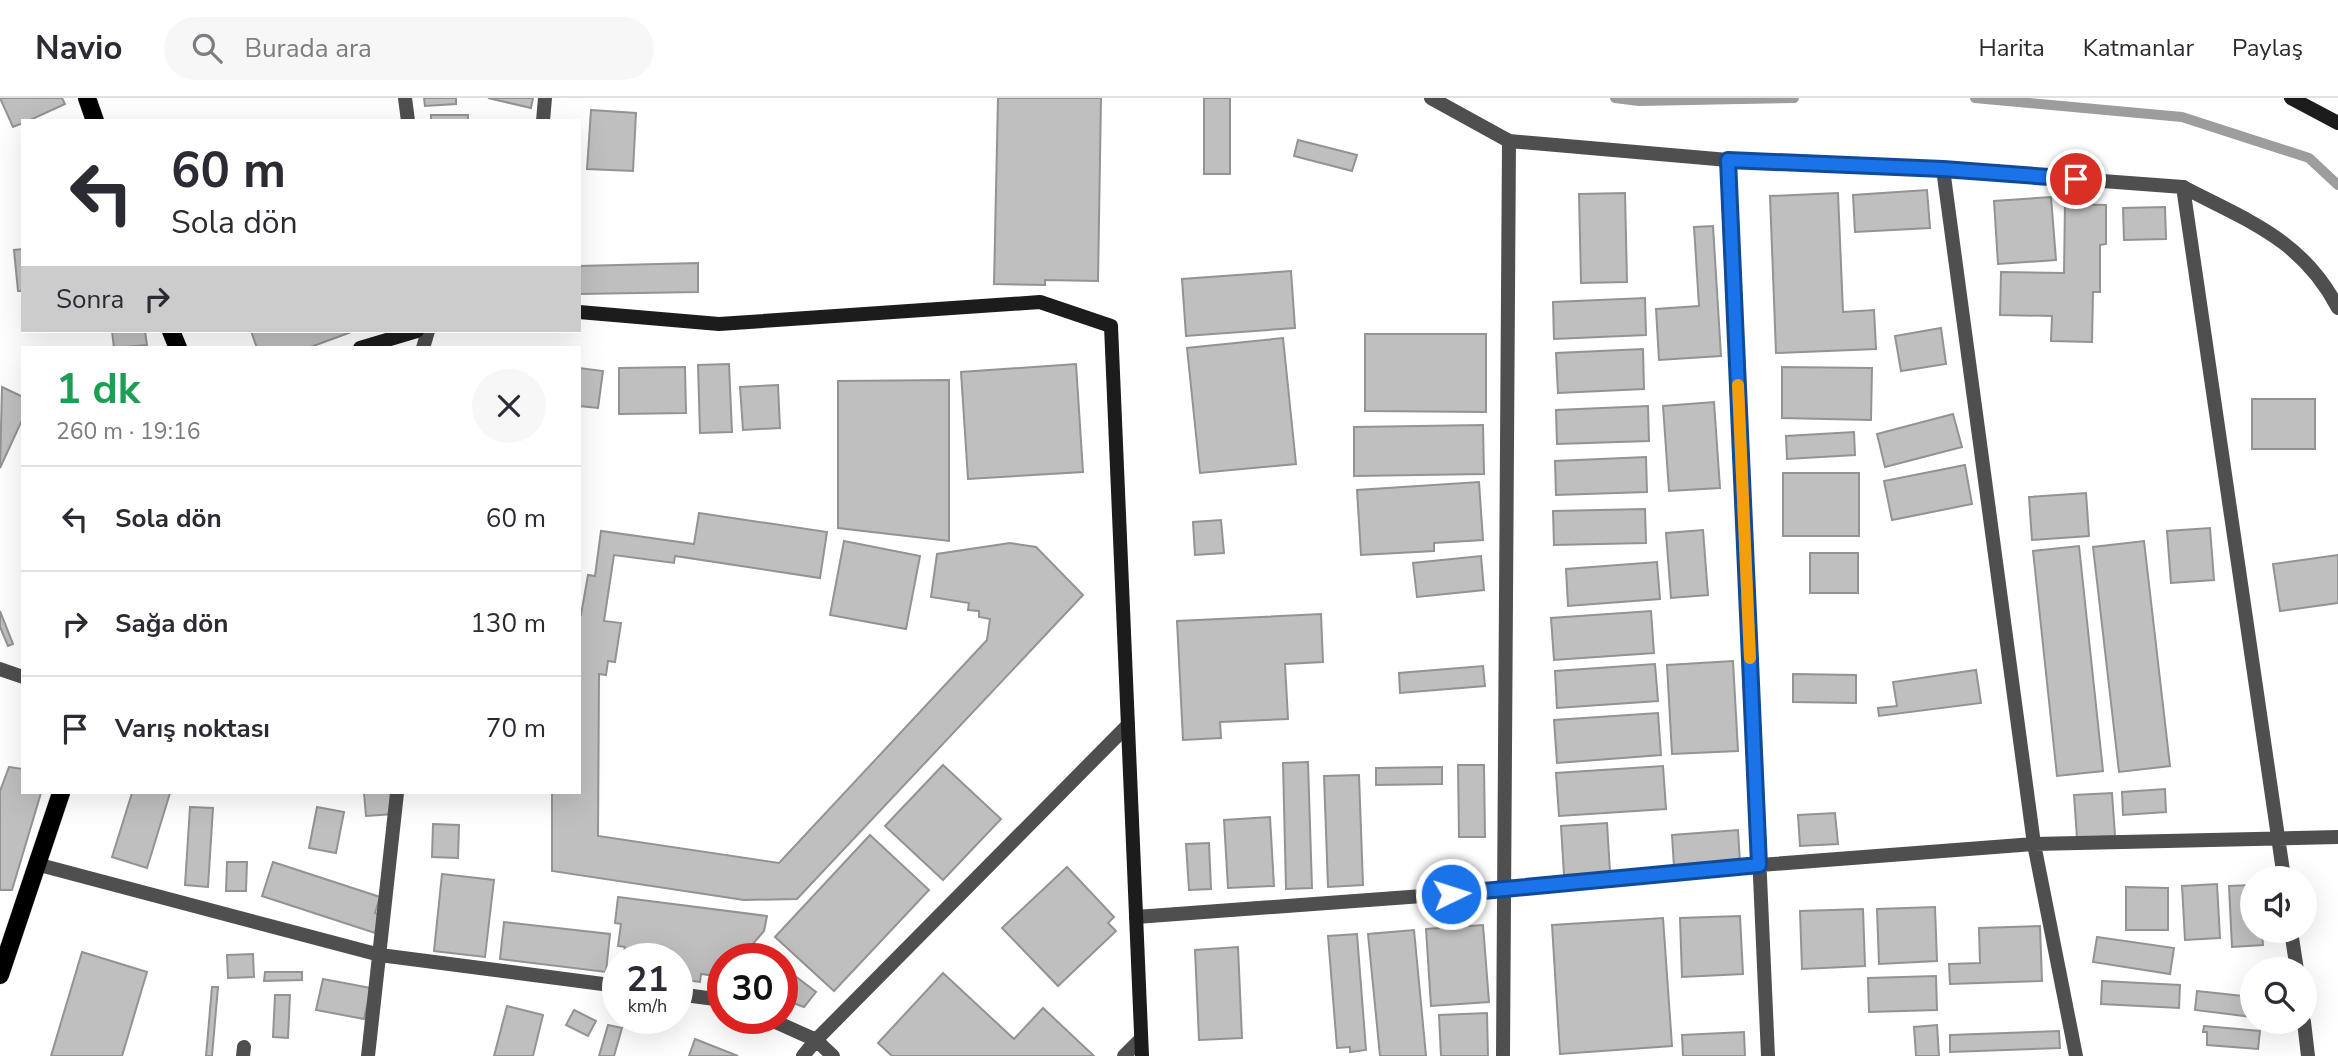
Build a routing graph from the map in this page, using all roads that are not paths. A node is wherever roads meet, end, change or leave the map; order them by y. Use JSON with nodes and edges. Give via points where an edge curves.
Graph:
{"nodes":[{"id":1,"x":89,"y":98,"type":"edge"},
{"id":2,"x":405,"y":98,"type":"edge"},
{"id":3,"x":545,"y":98,"type":"edge"},
{"id":4,"x":1432,"y":98,"type":"edge"},
{"id":5,"x":2291,"y":98,"type":"edge"},
{"id":6,"x":94,"y":119,"type":"edge"},
{"id":7,"x":408,"y":119,"type":"edge"},
{"id":8,"x":543,"y":119,"type":"edge"},
{"id":9,"x":2338,"y":122,"type":"edge"},
{"id":10,"x":1509,"y":141,"type":"junction"},
{"id":11,"x":1728,"y":160,"type":"junction"},
{"id":12,"x":1943,"y":169,"type":"junction"},
{"id":13,"x":2183,"y":187,"type":"junction"},
{"id":14,"x":2338,"y":308,"type":"edge"},
{"id":15,"x":581,"y":312,"type":"edge"},
{"id":16,"x":410,"y":333,"type":"edge"},
{"id":17,"x":367,"y":346,"type":"edge"},
{"id":18,"x":0,"y":669,"type":"edge"},
{"id":19,"x":21,"y":676,"type":"edge"},
{"id":20,"x":1128,"y":725,"type":"junction"},
{"id":21,"x":61,"y":794,"type":"edge"},
{"id":22,"x":397,"y":794,"type":"edge"},
{"id":23,"x":2338,"y":837,"type":"edge"},
{"id":24,"x":2279,"y":838,"type":"junction"},
{"id":25,"x":2034,"y":844,"type":"junction"},
{"id":26,"x":36,"y":864,"type":"junction"},
{"id":27,"x":1759,"y":865,"type":"junction"},
{"id":28,"x":2282,"y":866,"type":"edge"},
{"id":29,"x":1504,"y":890,"type":"junction"},
{"id":30,"x":1136,"y":917,"type":"junction"},
{"id":31,"x":4,"y":946,"type":"edge"},
{"id":32,"x":380,"y":955,"type":"junction"},
{"id":33,"x":0,"y":975,"type":"edge"},
{"id":34,"x":602,"y":984,"type":"edge"},
{"id":35,"x":798,"y":1032,"type":"edge"},
{"id":36,"x":2305,"y":1034,"type":"edge"},
{"id":37,"x":1141,"y":1039,"type":"junction"},
{"id":38,"x":816,"y":1040,"type":"junction"},
{"id":39,"x":368,"y":1056,"type":"edge"},
{"id":40,"x":803,"y":1056,"type":"edge"},
{"id":41,"x":833,"y":1056,"type":"edge"},
{"id":42,"x":1124,"y":1056,"type":"edge"},
{"id":43,"x":1142,"y":1056,"type":"edge"},
{"id":44,"x":1503,"y":1056,"type":"edge"},
{"id":45,"x":1768,"y":1056,"type":"edge"},
{"id":46,"x":2076,"y":1056,"type":"edge"},
{"id":47,"x":2308,"y":1056,"type":"edge"}],
"edges":[{"from":1,"to":6,"type":"main road"},
{"from":2,"to":7,"type":"street"},
{"from":3,"to":8,"type":"street"},
{"from":4,"to":10,"type":"street"},
{"from":5,"to":9,"type":"street"},
{"from":10,"to":11,"type":"street"},
{"from":10,"to":29,"type":"street"},
{"from":11,"to":12,"type":"street"},
{"from":11,"to":27,"type":"street"},
{"from":12,"to":13,"type":"street"},
{"from":12,"to":25,"type":"street"},
{"from":13,"to":14,"type":"street","via":[[2295,250],[2313,268]]},
{"from":13,"to":24,"type":"street"},
{"from":15,"to":20,"type":"street","via":[[719,324],[1040,302],[1111,326]]},
{"from":16,"to":17,"type":"street"},
{"from":18,"to":19,"type":"street"},
{"from":20,"to":30,"type":"street"},
{"from":20,"to":38,"type":"street"},
{"from":21,"to":26,"type":"main road"},
{"from":22,"to":32,"type":"street"},
{"from":23,"to":24,"type":"street"},
{"from":24,"to":25,"type":"street"},
{"from":24,"to":28,"type":"street"},
{"from":25,"to":27,"type":"street"},
{"from":25,"to":46,"type":"street"},
{"from":26,"to":31,"type":"main road"},
{"from":26,"to":32,"type":"street"},
{"from":27,"to":29,"type":"street"},
{"from":27,"to":45,"type":"street"},
{"from":29,"to":30,"type":"street"},
{"from":29,"to":44,"type":"street"},
{"from":30,"to":37,"type":"street"},
{"from":31,"to":33,"type":"main road"},
{"from":32,"to":34,"type":"street"},
{"from":32,"to":39,"type":"street"},
{"from":35,"to":38,"type":"street"},
{"from":36,"to":47,"type":"street"},
{"from":37,"to":42,"type":"street"},
{"from":37,"to":43,"type":"street"},
{"from":38,"to":40,"type":"street"},
{"from":38,"to":41,"type":"street"}]}
